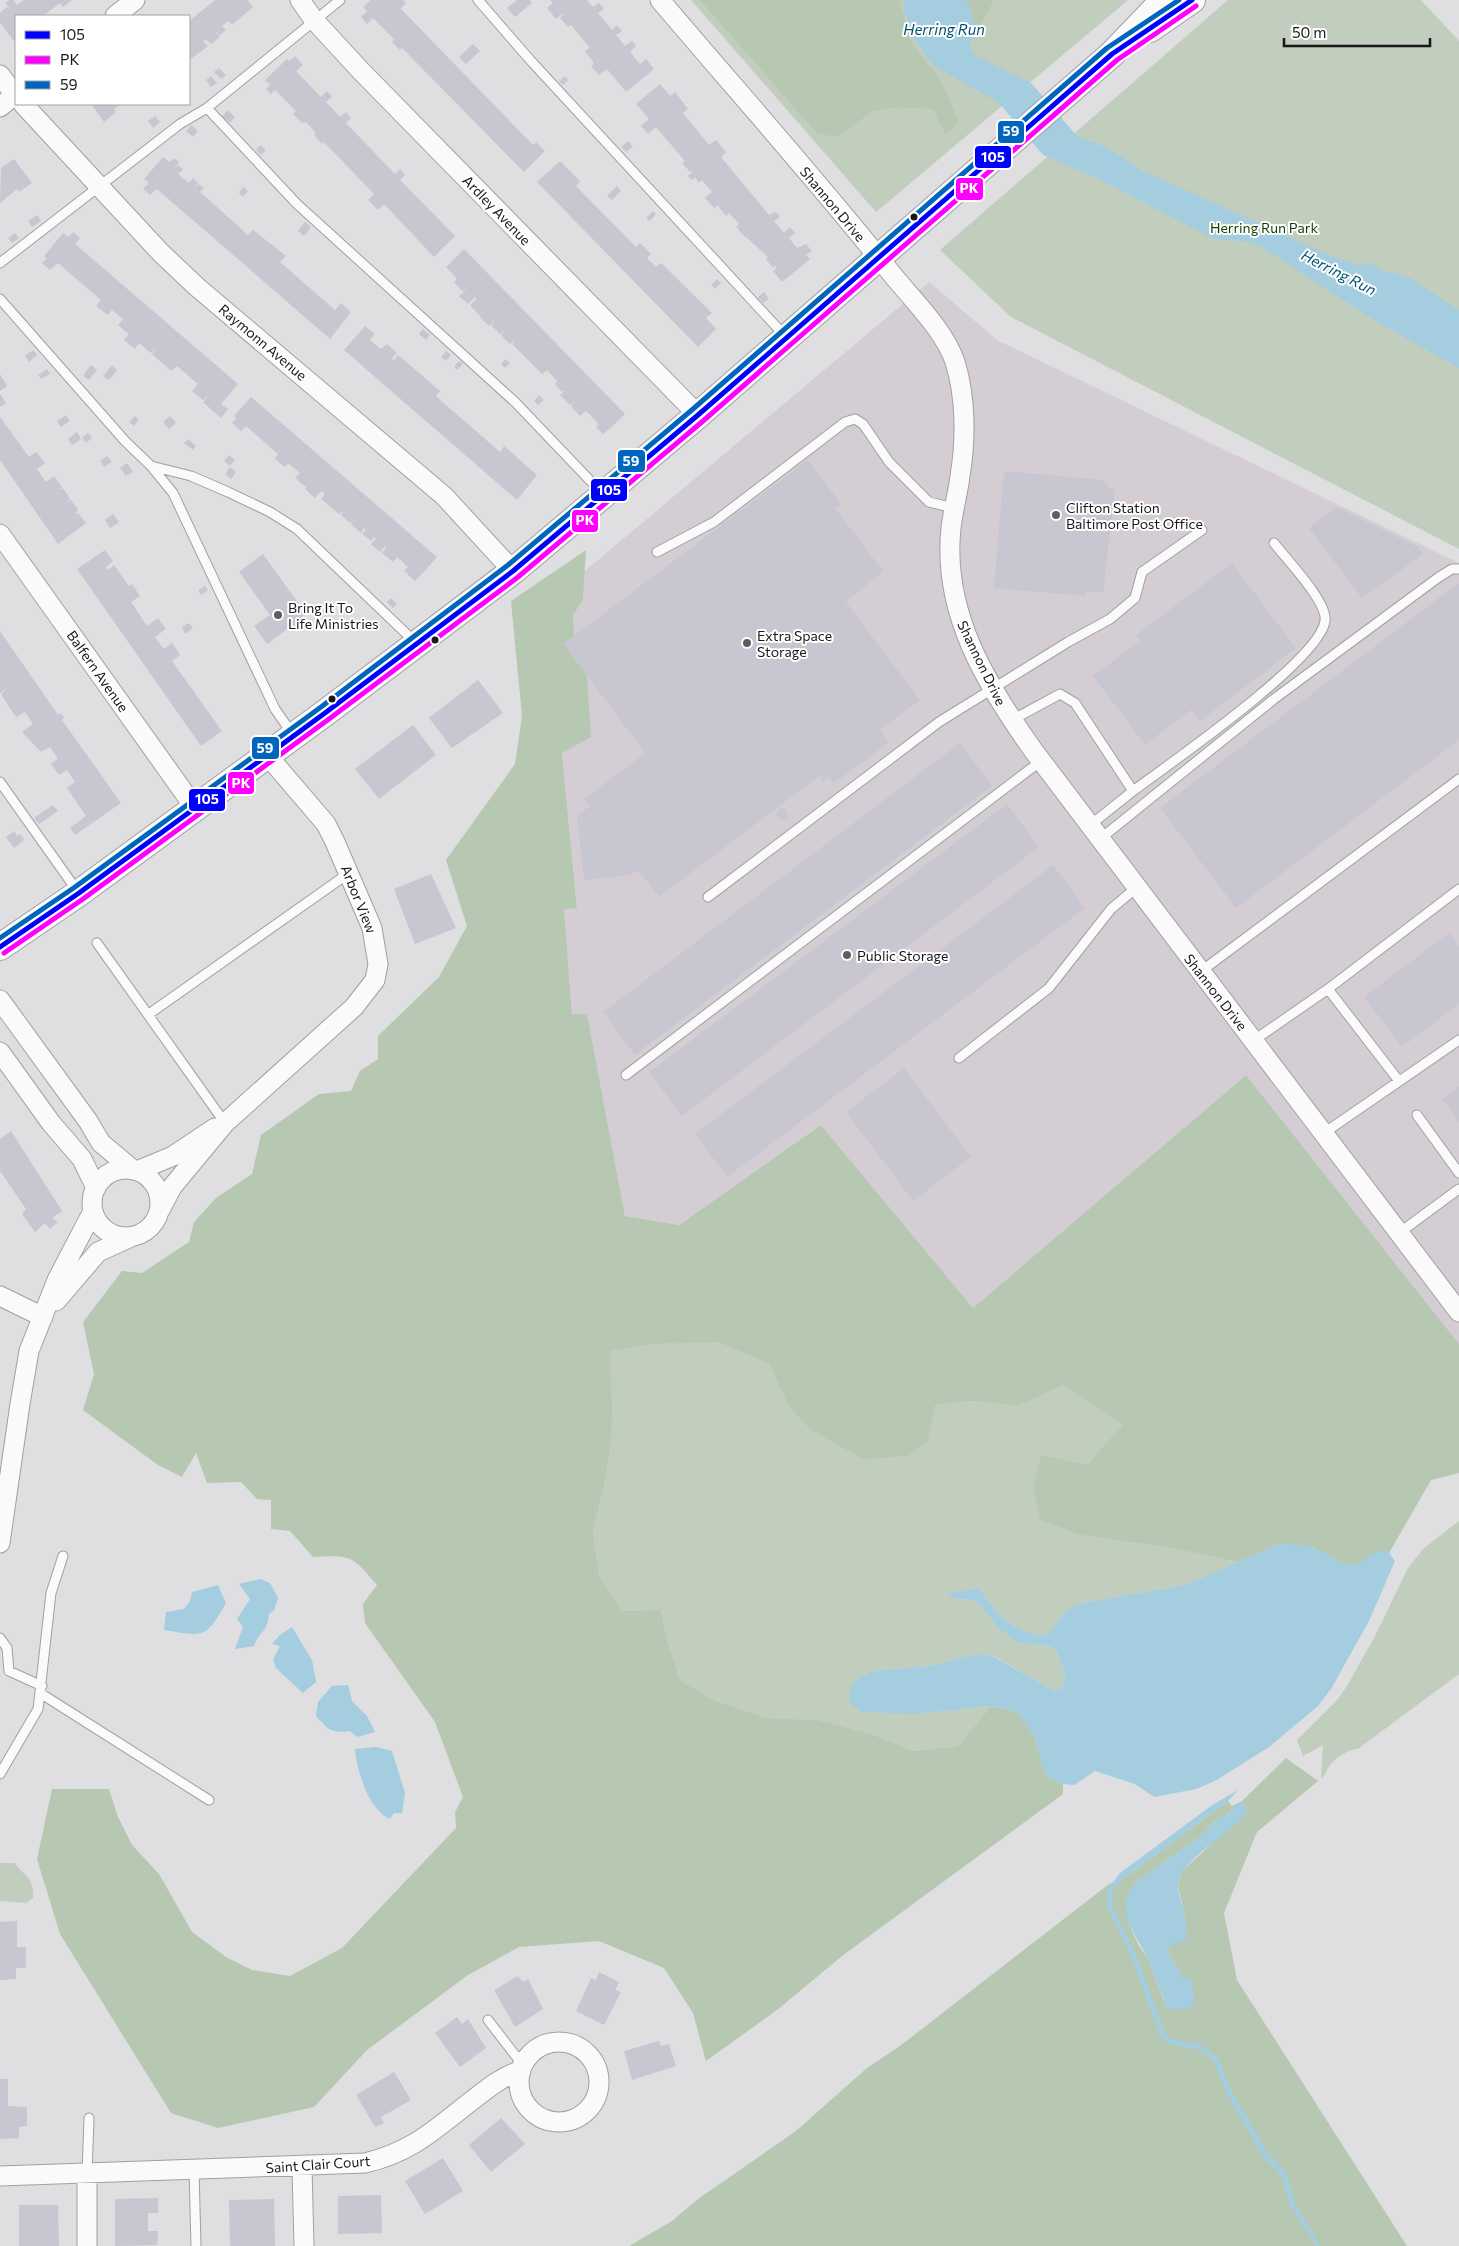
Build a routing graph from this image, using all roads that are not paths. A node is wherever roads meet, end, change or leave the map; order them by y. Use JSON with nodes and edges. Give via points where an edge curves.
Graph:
{"nodes":[{"id":1,"x":135,"y":0,"type":"edge"},
{"id":2,"x":300,"y":0,"type":"edge"},
{"id":3,"x":340,"y":0,"type":"edge"},
{"id":4,"x":478,"y":0,"type":"edge"},
{"id":5,"x":660,"y":0,"type":"edge"},
{"id":6,"x":1164,"y":0,"type":"edge"},
{"id":7,"x":1192,"y":0,"type":"edge"},
{"id":8,"x":116,"y":15,"type":"edge"},
{"id":9,"x":314,"y":20,"type":"junction"},
{"id":10,"x":1112,"y":54,"type":"junction"},
{"id":11,"x":0,"y":76,"type":"edge"},
{"id":12,"x":15,"y":94,"type":"edge"},
{"id":13,"x":15,"y":99,"type":"edge"},
{"id":14,"x":25,"y":105,"type":"edge"},
{"id":15,"x":0,"y":107,"type":"edge"},
{"id":16,"x":207,"y":108,"type":"junction"},
{"id":17,"x":99,"y":187,"type":"junction"},
{"id":18,"x":878,"y":257,"type":"junction"},
{"id":19,"x":0,"y":263,"type":"edge"},
{"id":20,"x":0,"y":298,"type":"edge"},
{"id":21,"x":786,"y":337,"type":"junction"},
{"id":22,"x":698,"y":415,"type":"junction"},
{"id":23,"x":151,"y":466,"type":"junction"},
{"id":24,"x":604,"y":494,"type":"junction"},
{"id":25,"x":954,"y":508,"type":"junction"},
{"id":26,"x":1202,"y":530,"type":"dead end"},
{"id":27,"x":0,"y":534,"type":"edge"},
{"id":28,"x":1274,"y":543,"type":"dead end"},
{"id":29,"x":657,"y":552,"type":"dead end"},
{"id":30,"x":1459,"y":569,"type":"edge"},
{"id":31,"x":513,"y":570,"type":"junction"},
{"id":32,"x":417,"y":644,"type":"junction"},
{"id":33,"x":992,"y":690,"type":"junction"},
{"id":34,"x":1012,"y":720,"type":"junction"},
{"id":35,"x":293,"y":736,"type":"junction"},
{"id":36,"x":267,"y":755,"type":"junction"},
{"id":37,"x":1041,"y":761,"type":"junction"},
{"id":38,"x":1459,"y":779,"type":"edge"},
{"id":39,"x":0,"y":782,"type":"edge"},
{"id":40,"x":1133,"y":791,"type":"junction"},
{"id":41,"x":195,"y":808,"type":"junction"},
{"id":42,"x":1095,"y":832,"type":"junction"},
{"id":43,"x":349,"y":873,"type":"junction"},
{"id":44,"x":1136,"y":888,"type":"junction"},
{"id":45,"x":1458,"y":892,"type":"edge"},
{"id":46,"x":79,"y":893,"type":"junction"},
{"id":47,"x":708,"y":897,"type":"dead end"},
{"id":48,"x":97,"y":943,"type":"dead end"},
{"id":49,"x":0,"y":947,"type":"edge"},
{"id":50,"x":1200,"y":972,"type":"junction"},
{"id":51,"x":1328,"y":989,"type":"junction"},
{"id":52,"x":0,"y":1000,"type":"edge"},
{"id":53,"x":149,"y":1014,"type":"junction"},
{"id":54,"x":1459,"y":1040,"type":"edge"},
{"id":55,"x":1253,"y":1041,"type":"junction"},
{"id":56,"x":0,"y":1052,"type":"edge"},
{"id":57,"x":959,"y":1058,"type":"dead end"},
{"id":58,"x":626,"y":1075,"type":"dead end"},
{"id":59,"x":1399,"y":1081,"type":"junction"},
{"id":60,"x":1418,"y":1115,"type":"dead end"},
{"id":61,"x":225,"y":1123,"type":"junction"},
{"id":62,"x":1324,"y":1133,"type":"junction"},
{"id":63,"x":134,"y":1170,"type":"junction"},
{"id":64,"x":1459,"y":1173,"type":"edge"},
{"id":65,"x":96,"y":1188,"type":"junction"},
{"id":66,"x":1459,"y":1189,"type":"edge"},
{"id":67,"x":160,"y":1210,"type":"junction"},
{"id":68,"x":93,"y":1211,"type":"junction"},
{"id":69,"x":1399,"y":1233,"type":"junction"},
{"id":70,"x":132,"y":1236,"type":"junction"},
{"id":71,"x":0,"y":1296,"type":"edge"},
{"id":72,"x":1456,"y":1302,"type":"edge"},
{"id":73,"x":43,"y":1318,"type":"junction"},
{"id":74,"x":0,"y":1543,"type":"edge"},
{"id":75,"x":63,"y":1556,"type":"dead end"},
{"id":76,"x":0,"y":1638,"type":"edge"},
{"id":77,"x":41,"y":1690,"type":"junction"},
{"id":78,"x":0,"y":1774,"type":"edge"},
{"id":79,"x":209,"y":1800,"type":"dead end"},
{"id":80,"x":488,"y":2020,"type":"dead end"},
{"id":81,"x":521,"y":2067,"type":"junction"},
{"id":82,"x":89,"y":2118,"type":"dead end"},
{"id":83,"x":302,"y":2167,"type":"junction"},
{"id":84,"x":194,"y":2170,"type":"junction"},
{"id":85,"x":87,"y":2174,"type":"junction"},
{"id":86,"x":0,"y":2176,"type":"edge"},
{"id":87,"x":87,"y":2246,"type":"edge"},
{"id":88,"x":196,"y":2246,"type":"edge"},
{"id":89,"x":304,"y":2246,"type":"edge"}],
"edges":[{"from":1,"to":8,"type":"street"},
{"from":2,"to":9,"type":"street","name":"Ardley Avenue"},
{"from":3,"to":9,"type":"lane"},
{"from":4,"to":21,"type":"lane"},
{"from":5,"to":18,"type":"street","name":"Shannon Drive"},
{"from":6,"to":10,"type":"main road"},
{"from":7,"to":10,"type":"main road"},
{"from":9,"to":16,"type":"lane"},
{"from":9,"to":22,"type":"street","name":"Ardley Avenue"},
{"from":10,"to":18,"type":"main road"},
{"from":11,"to":12,"type":"street","name":"Raymonn Avenue"},
{"from":13,"to":15,"type":"street"},
{"from":14,"to":17,"type":"street","name":"Raymonn Avenue"},
{"from":16,"to":17,"type":"lane","via":[[180,124]]},
{"from":16,"to":24,"type":"lane","via":[[297,204],[515,402]]},
{"from":17,"to":19,"type":"lane"},
{"from":17,"to":31,"type":"street","name":"Raymonn Avenue","via":[[197,287],[444,496]]},
{"from":18,"to":21,"type":"main road"},
{"from":18,"to":25,"type":"street","name":"Shannon Drive","via":[[944,338],[956,364],[963,407],[963,456]]},
{"from":20,"to":23,"type":"lane","via":[[125,441]]},
{"from":21,"to":22,"type":"main road"},
{"from":22,"to":24,"type":"main road"},
{"from":23,"to":32,"type":"lane","via":[[191,476],[270,512],[297,529]]},
{"from":23,"to":35,"type":"lane","via":[[173,493],[275,709]]},
{"from":24,"to":31,"type":"main road"},
{"from":25,"to":29,"type":"lane","via":[[929,502],[889,462],[863,424],[855,420],[845,422],[714,522]]},
{"from":25,"to":33,"type":"street","name":"Shannon Drive","via":[[950,557],[953,596]]},
{"from":26,"to":33,"type":"lane","via":[[1142,572],[1135,598],[1110,619]]},
{"from":27,"to":41,"type":"street","name":"Balfern Avenue"},
{"from":28,"to":40,"type":"lane","via":[[1321,604],[1325,621],[1318,637],[1295,664],[1242,710]]},
{"from":30,"to":42,"type":"lane","via":[[1452,569],[1439,577]]},
{"from":31,"to":32,"type":"main road"},
{"from":32,"to":35,"type":"main road"},
{"from":33,"to":34,"type":"street","name":"Shannon Drive"},
{"from":33,"to":47,"type":"lane","via":[[939,722]]},
{"from":34,"to":37,"type":"street","name":"Shannon Drive"},
{"from":34,"to":40,"type":"lane","via":[[1060,694],[1075,703]]},
{"from":35,"to":36,"type":"main road"},
{"from":36,"to":41,"type":"main road"},
{"from":36,"to":43,"type":"street","name":"Arbor View","via":[[326,824]]},
{"from":37,"to":42,"type":"street","name":"Shannon Drive"},
{"from":37,"to":58,"type":"lane"},
{"from":38,"to":50,"type":"lane"},
{"from":39,"to":46,"type":"lane"},
{"from":40,"to":42,"type":"lane"},
{"from":41,"to":46,"type":"main road"},
{"from":42,"to":44,"type":"street","name":"Shannon Drive"},
{"from":43,"to":53,"type":"lane"},
{"from":43,"to":61,"type":"street","name":"Arbor View","via":[[372,928],[378,964],[375,980],[354,1008]]},
{"from":44,"to":50,"type":"street","name":"Shannon Drive"},
{"from":44,"to":57,"type":"lane","via":[[1111,909],[1049,988]]},
{"from":45,"to":51,"type":"lane"},
{"from":46,"to":49,"type":"main road"},
{"from":48,"to":53,"type":"lane"},
{"from":50,"to":55,"type":"street","name":"Shannon Drive"},
{"from":51,"to":55,"type":"lane"},
{"from":51,"to":59,"type":"lane"},
{"from":52,"to":63,"type":"street","via":[[101,1143]]},
{"from":53,"to":61,"type":"lane"},
{"from":54,"to":59,"type":"lane"},
{"from":55,"to":62,"type":"street","name":"Shannon Drive"},
{"from":56,"to":65,"type":"street","via":[[51,1123],[82,1159]]},
{"from":59,"to":62,"type":"lane"},
{"from":60,"to":64,"type":"lane"},
{"from":61,"to":63,"type":"street","name":"Arbor View","via":[[173,1156]]},
{"from":61,"to":67,"type":"street","name":"Arbor View","via":[[172,1187]]},
{"from":62,"to":69,"type":"street","name":"Shannon Drive"},
{"from":63,"to":65,"type":"street","via":[[110,1172]]},
{"from":63,"to":67,"type":"street","via":[[148,1176],[156,1186]]},
{"from":65,"to":68,"type":"street"},
{"from":66,"to":69,"type":"lane"},
{"from":67,"to":70,"type":"street","via":[[150,1228]]},
{"from":68,"to":70,"type":"street","via":[[97,1221],[112,1234]]},
{"from":68,"to":73,"type":"street","via":[[57,1280]]},
{"from":69,"to":72,"type":"street","name":"Shannon Drive"},
{"from":70,"to":73,"type":"street","via":[[90,1259]]},
{"from":71,"to":73,"type":"street"},
{"from":73,"to":74,"type":"street","via":[[29,1351]]},
{"from":75,"to":77,"type":"lane","via":[[51,1593]]},
{"from":76,"to":77,"type":"lane","via":[[7,1648],[9,1671]]},
{"from":77,"to":78,"type":"lane","via":[[38,1709]]},
{"from":77,"to":79,"type":"lane"},
{"from":80,"to":81,"type":"lane"},
{"from":81,"to":81,"type":"street","name":"Saint Clair Court","via":[[518,2086],[524,2103],[540,2119],[556,2123],[581,2117],[596,2100],[600,2075],[593,2058],[576,2044],[553,2041],[535,2048]]},
{"from":81,"to":83,"type":"street","name":"Saint Clair Court","via":[[489,2087],[414,2146],[390,2158]]},
{"from":82,"to":85,"type":"lane"},
{"from":83,"to":84,"type":"street","name":"Saint Clair Court"},
{"from":83,"to":89,"type":"street"},
{"from":84,"to":85,"type":"street","name":"Saint Clair Court"},
{"from":84,"to":88,"type":"lane"},
{"from":85,"to":86,"type":"street","name":"Saint Clair Court"},
{"from":85,"to":87,"type":"street"}]}
